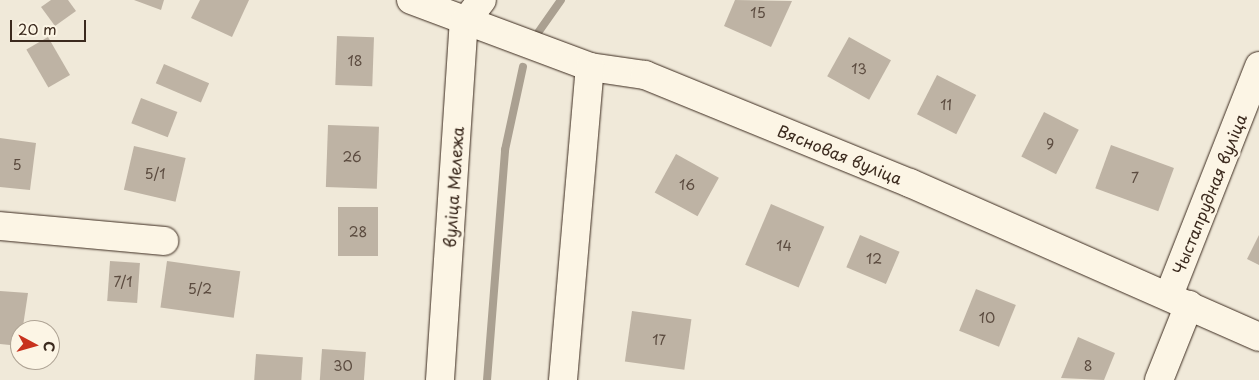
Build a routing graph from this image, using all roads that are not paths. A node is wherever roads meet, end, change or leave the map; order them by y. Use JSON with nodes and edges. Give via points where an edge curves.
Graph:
{"nodes":[{"id":1,"x":411,"y":0,"type":"edge"},
{"id":2,"x":482,"y":0,"type":"edge"},
{"id":3,"x":464,"y":23,"type":"junction"},
{"id":4,"x":1259,"y":66,"type":"edge"},
{"id":5,"x":590,"y":67,"type":"junction"},
{"id":6,"x":0,"y":226,"type":"edge"},
{"id":7,"x":164,"y":241,"type":"dead end"},
{"id":8,"x":1179,"y":300,"type":"junction"},
{"id":9,"x":1259,"y":337,"type":"edge"},
{"id":10,"x":440,"y":380,"type":"edge"},
{"id":11,"x":563,"y":380,"type":"edge"},
{"id":12,"x":1159,"y":380,"type":"edge"}],
"edges":[{"from":1,"to":3,"type":"street","name":"Вясновая вуліца"},
{"from":2,"to":3,"type":"street"},
{"from":3,"to":5,"type":"street","name":"Вясновая вуліца"},
{"from":3,"to":10,"type":"street","name":"вуліца Мележа"},
{"from":4,"to":8,"type":"street","name":"Чыстапрудная вуліца"},
{"from":5,"to":8,"type":"street","name":"Вясновая вуліца","via":[[645,75]]},
{"from":5,"to":11,"type":"street"},
{"from":6,"to":7,"type":"street"},
{"from":8,"to":9,"type":"street","name":"Вясновая вуліца"},
{"from":8,"to":12,"type":"street","name":"Чыстапрудная вуліца"}]}
